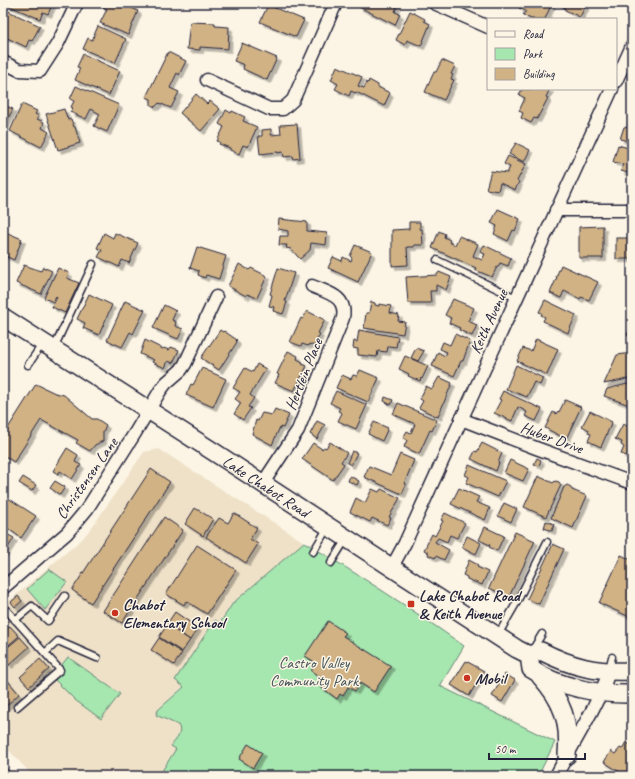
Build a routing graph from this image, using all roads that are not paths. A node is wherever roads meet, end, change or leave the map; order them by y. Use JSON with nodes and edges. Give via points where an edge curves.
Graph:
{"nodes":[{"id":1,"x":77,"y":3,"type":"edge"},
{"id":2,"x":336,"y":3,"type":"edge"},
{"id":3,"x":434,"y":3,"type":"edge"},
{"id":4,"x":487,"y":27,"type":"edge"},
{"id":5,"x":632,"y":46,"type":"edge"},
{"id":6,"x":3,"y":62,"type":"edge"},
{"id":7,"x":617,"y":79,"type":"edge"},
{"id":8,"x":207,"y":80,"type":"dead end"},
{"id":9,"x":612,"y":90,"type":"edge"},
{"id":10,"x":556,"y":210,"type":"junction"},
{"id":11,"x":632,"y":210,"type":"edge"},
{"id":12,"x":436,"y":260,"type":"dead end"},
{"id":13,"x":93,"y":264,"type":"dead end"},
{"id":14,"x":312,"y":286,"type":"dead end"},
{"id":15,"x":216,"y":297,"type":"dead end"},
{"id":16,"x":516,"y":298,"type":"junction"},
{"id":17,"x":3,"y":317,"type":"edge"},
{"id":18,"x":48,"y":346,"type":"junction"},
{"id":19,"x":28,"y":365,"type":"dead end"},
{"id":20,"x":149,"y":410,"type":"junction"},
{"id":21,"x":461,"y":419,"type":"junction"},
{"id":22,"x":263,"y":483,"type":"junction"},
{"id":23,"x":632,"y":483,"type":"edge"},
{"id":24,"x":329,"y":526,"type":"junction"},
{"id":25,"x":347,"y":538,"type":"junction"},
{"id":26,"x":546,"y":542,"type":"dead end"},
{"id":27,"x":313,"y":552,"type":"dead end"},
{"id":28,"x":331,"y":563,"type":"dead end"},
{"id":29,"x":392,"y":567,"type":"junction"},
{"id":30,"x":3,"y":588,"type":"edge"},
{"id":31,"x":65,"y":596,"type":"dead end"},
{"id":32,"x":3,"y":606,"type":"edge"},
{"id":33,"x":15,"y":620,"type":"junction"},
{"id":34,"x":542,"y":634,"type":"dead end"},
{"id":35,"x":497,"y":636,"type":"junction"},
{"id":36,"x":45,"y":654,"type":"junction"},
{"id":37,"x":528,"y":655,"type":"junction"},
{"id":38,"x":97,"y":658,"type":"dead end"},
{"id":39,"x":610,"y":665,"type":"junction"},
{"id":40,"x":632,"y":672,"type":"edge"},
{"id":41,"x":537,"y":673,"type":"junction"},
{"id":42,"x":602,"y":692,"type":"junction"},
{"id":43,"x":632,"y":694,"type":"edge"},
{"id":44,"x":17,"y":707,"type":"dead end"},
{"id":45,"x":567,"y":755,"type":"junction"},
{"id":46,"x":556,"y":776,"type":"edge"}],
"edges":[{"from":1,"to":6,"type":"street","via":[[58,43],[40,71],[19,70]]},
{"from":2,"to":8,"type":"street","via":[[293,100],[283,109],[269,109]]},
{"from":3,"to":4,"type":"street"},
{"from":5,"to":7,"type":"street"},
{"from":9,"to":10,"type":"street","name":"Keith Avenue"},
{"from":10,"to":11,"type":"street"},
{"from":10,"to":16,"type":"street","name":"Keith Avenue"},
{"from":12,"to":16,"type":"lane"},
{"from":13,"to":18,"type":"lane"},
{"from":14,"to":22,"type":"street","name":"Hertlein Place","via":[[341,302],[343,318],[298,430]]},
{"from":15,"to":20,"type":"street","name":"Christensen Lane","via":[[181,370],[166,383]]},
{"from":16,"to":21,"type":"street","name":"Keith Avenue"},
{"from":17,"to":18,"type":"main road","name":"Lake Chabot Road"},
{"from":18,"to":19,"type":"lane"},
{"from":18,"to":20,"type":"main road","name":"Lake Chabot Road"},
{"from":20,"to":22,"type":"main road","name":"Lake Chabot Road"},
{"from":20,"to":30,"type":"street","name":"Christensen Lane","via":[[87,508],[71,528]]},
{"from":21,"to":23,"type":"street","name":"Huber Drive"},
{"from":21,"to":29,"type":"street","name":"Keith Avenue"},
{"from":22,"to":24,"type":"main road","name":"Lake Chabot Road"},
{"from":24,"to":25,"type":"main road","name":"Lake Chabot Road"},
{"from":24,"to":27,"type":"lane"},
{"from":25,"to":28,"type":"lane"},
{"from":25,"to":29,"type":"main road","name":"Lake Chabot Road"},
{"from":26,"to":35,"type":"lane","via":[[517,602]]},
{"from":29,"to":35,"type":"main road","name":"Lake Chabot Road"},
{"from":31,"to":33,"type":"lane","via":[[48,621],[32,606]]},
{"from":32,"to":33,"type":"lane"},
{"from":33,"to":36,"type":"lane"},
{"from":34,"to":37,"type":"lane"},
{"from":35,"to":37,"type":"main road","name":"Lake Chabot Road"},
{"from":36,"to":38,"type":"lane","via":[[58,641]]},
{"from":36,"to":44,"type":"lane","via":[[60,670]]},
{"from":37,"to":39,"type":"main road","via":[[541,652],[587,669]]},
{"from":37,"to":41,"type":"main road","via":[[531,669]]},
{"from":39,"to":40,"type":"main road"},
{"from":39,"to":42,"type":"street"},
{"from":41,"to":42,"type":"main road","via":[[574,687]]},
{"from":41,"to":45,"type":"main road","via":[[552,689],[562,707],[568,728]]},
{"from":42,"to":43,"type":"main road"},
{"from":42,"to":45,"type":"street"},
{"from":45,"to":46,"type":"street"}]}
